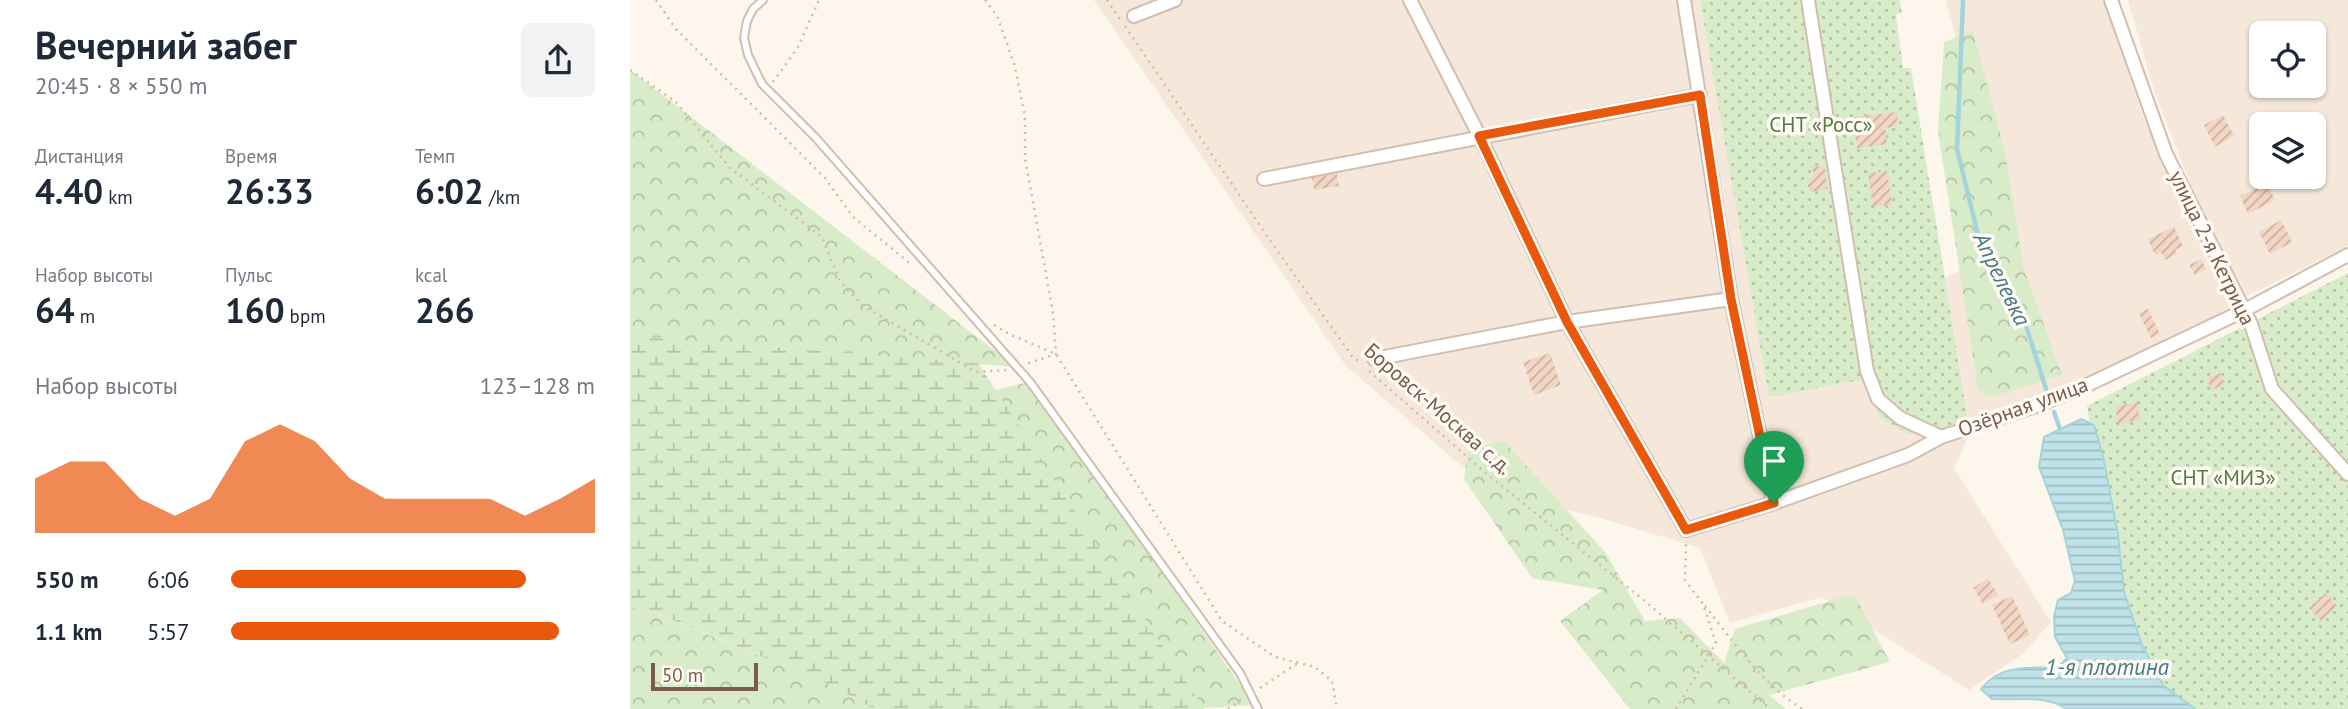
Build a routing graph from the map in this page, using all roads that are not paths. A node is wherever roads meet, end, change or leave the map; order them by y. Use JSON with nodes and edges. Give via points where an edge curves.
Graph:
{"nodes":[{"id":1,"x":763,"y":0,"type":"edge"},
{"id":2,"x":1175,"y":0,"type":"edge"},
{"id":3,"x":1410,"y":0,"type":"edge"},
{"id":4,"x":1684,"y":0,"type":"edge"},
{"id":5,"x":1808,"y":0,"type":"edge"},
{"id":6,"x":2111,"y":0,"type":"edge"},
{"id":7,"x":1134,"y":16,"type":"dead end"},
{"id":8,"x":1700,"y":95,"type":"junction"},
{"id":9,"x":1479,"y":136,"type":"junction"},
{"id":10,"x":1264,"y":179,"type":"dead end"},
{"id":11,"x":2348,"y":256,"type":"edge"},
{"id":12,"x":1731,"y":299,"type":"junction"},
{"id":13,"x":2243,"y":311,"type":"junction"},
{"id":14,"x":1567,"y":322,"type":"junction"},
{"id":15,"x":1374,"y":359,"type":"dead end"},
{"id":16,"x":1941,"y":436,"type":"junction"},
{"id":17,"x":2348,"y":474,"type":"edge"},
{"id":18,"x":1774,"y":503,"type":"junction"},
{"id":19,"x":1258,"y":709,"type":"edge"}],
"edges":[{"from":1,"to":19,"type":"lane","via":[[753,9],[744,38],[762,84],[816,138],[1038,393],[1240,673]]},
{"from":2,"to":7,"type":"street"},
{"from":3,"to":9,"type":"street"},
{"from":4,"to":8,"type":"street"},
{"from":5,"to":16,"type":"street","via":[[1867,371],[1878,398],[1900,418]]},
{"from":6,"to":13,"type":"street","name":"улица 2-я Кетрица","via":[[2166,153]]},
{"from":8,"to":9,"type":"street"},
{"from":8,"to":12,"type":"street"},
{"from":9,"to":10,"type":"street"},
{"from":9,"to":14,"type":"street"},
{"from":11,"to":13,"type":"street","name":"Озёрная улица"},
{"from":12,"to":14,"type":"street"},
{"from":12,"to":18,"type":"street"},
{"from":13,"to":16,"type":"street","name":"Озёрная улица","via":[[2083,387]]},
{"from":13,"to":17,"type":"street","name":"улица 2-я Кетрица","via":[[2272,390]]},
{"from":14,"to":15,"type":"street"},
{"from":14,"to":18,"type":"street","name":"Озёрная улица","via":[[1686,530]]},
{"from":16,"to":18,"type":"street","name":"Озёрная улица","via":[[1908,455]]}]}
